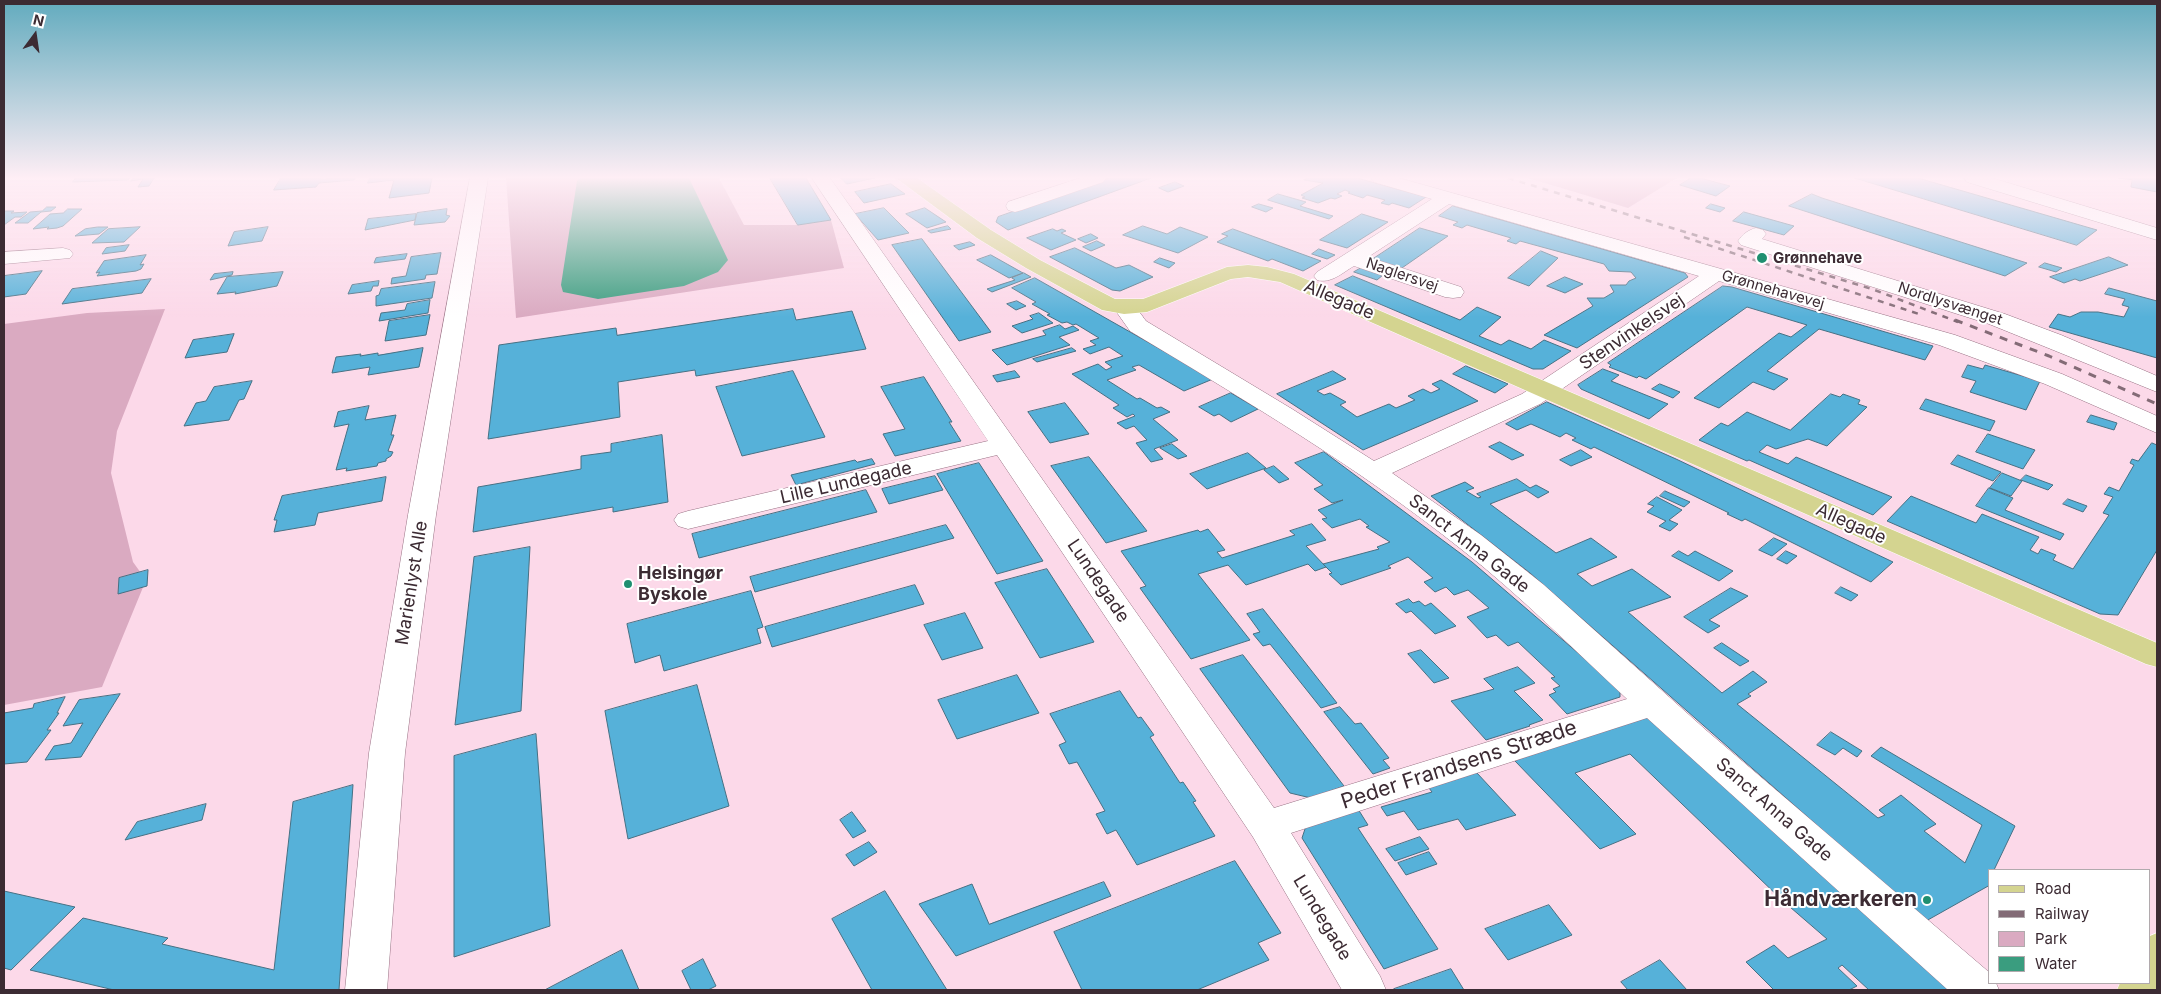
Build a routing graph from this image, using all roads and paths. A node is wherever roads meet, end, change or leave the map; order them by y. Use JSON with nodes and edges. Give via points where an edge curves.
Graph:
{"nodes":[{"id":1,"x":471,"y":224,"type":"edge"},
{"id":2,"x":853,"y":224,"type":"edge"},
{"id":3,"x":970,"y":224,"type":"edge"},
{"id":4,"x":1404,"y":224,"type":"edge"},
{"id":5,"x":1543,"y":224,"type":"edge"},
{"id":6,"x":2126,"y":224,"type":"edge"},
{"id":7,"x":1756,"y":234,"type":"dead end"},
{"id":8,"x":2157,"y":234,"type":"edge"},
{"id":9,"x":63,"y":254,"type":"dead end"},
{"id":10,"x":4,"y":258,"type":"edge"},
{"id":11,"x":1352,"y":258,"type":"junction"},
{"id":12,"x":1717,"y":274,"type":"junction"},
{"id":13,"x":1324,"y":276,"type":"dead end"},
{"id":14,"x":1452,"y":292,"type":"dead end"},
{"id":15,"x":1124,"y":307,"type":"junction"},
{"id":16,"x":2157,"y":385,"type":"edge"},
{"id":17,"x":1547,"y":390,"type":"junction"},
{"id":18,"x":2157,"y":425,"type":"edge"},
{"id":19,"x":1005,"y":445,"type":"junction"},
{"id":20,"x":1372,"y":472,"type":"junction"},
{"id":21,"x":688,"y":520,"type":"dead end"},
{"id":22,"x":2157,"y":656,"type":"edge"},
{"id":23,"x":1653,"y":703,"type":"junction"},
{"id":24,"x":1266,"y":826,"type":"junction"},
{"id":25,"x":2157,"y":952,"type":"edge"},
{"id":26,"x":2151,"y":964,"type":"edge"},
{"id":27,"x":366,"y":990,"type":"edge"},
{"id":28,"x":1365,"y":990,"type":"edge"},
{"id":29,"x":1978,"y":990,"type":"edge"}],
"edges":[{"from":1,"to":27,"type":"street","name":"Marienlyst Alle","via":[[425,496],[387,753]]},
{"from":2,"to":19,"type":"street","name":"Lundegade"},
{"from":3,"to":15,"type":"main road","via":[[1096,300]]},
{"from":4,"to":11,"type":"street","name":"Naglersvej"},
{"from":5,"to":12,"type":"street","name":"Grønnehavevej"},
{"from":6,"to":8,"type":"street"},
{"from":7,"to":16,"type":"street","name":"Nordlysvænget","via":[[1748,241],[1997,319]]},
{"from":9,"to":10,"type":"street"},
{"from":11,"to":13,"type":"street","name":"Naglersvej"},
{"from":11,"to":14,"type":"street","name":"Naglersvej"},
{"from":12,"to":17,"type":"street","name":"Stenvinkelsvej"},
{"from":12,"to":18,"type":"street","name":"Grønnehavevej","via":[[2010,361]]},
{"from":15,"to":17,"type":"main road","name":"Allegade","via":[[1147,305],[1227,273],[1267,273],[1287,278]]},
{"from":15,"to":20,"type":"street","name":"Sanct Anna Gade","via":[[1138,326],[1263,400]]},
{"from":17,"to":20,"type":"street"},
{"from":17,"to":22,"type":"main road","name":"Allegade"},
{"from":19,"to":21,"type":"street","name":"Lille Lundegade"},
{"from":19,"to":24,"type":"street","name":"Lundegade"},
{"from":20,"to":23,"type":"street","name":"Sanct Anna Gade","via":[[1516,578]]},
{"from":23,"to":24,"type":"street","name":"Peder Frandsens Stræde"},
{"from":23,"to":29,"type":"street","name":"Sanct Anna Gade"},
{"from":24,"to":28,"type":"street","name":"Lundegade"},
{"from":25,"to":26,"type":"main road"}]}
